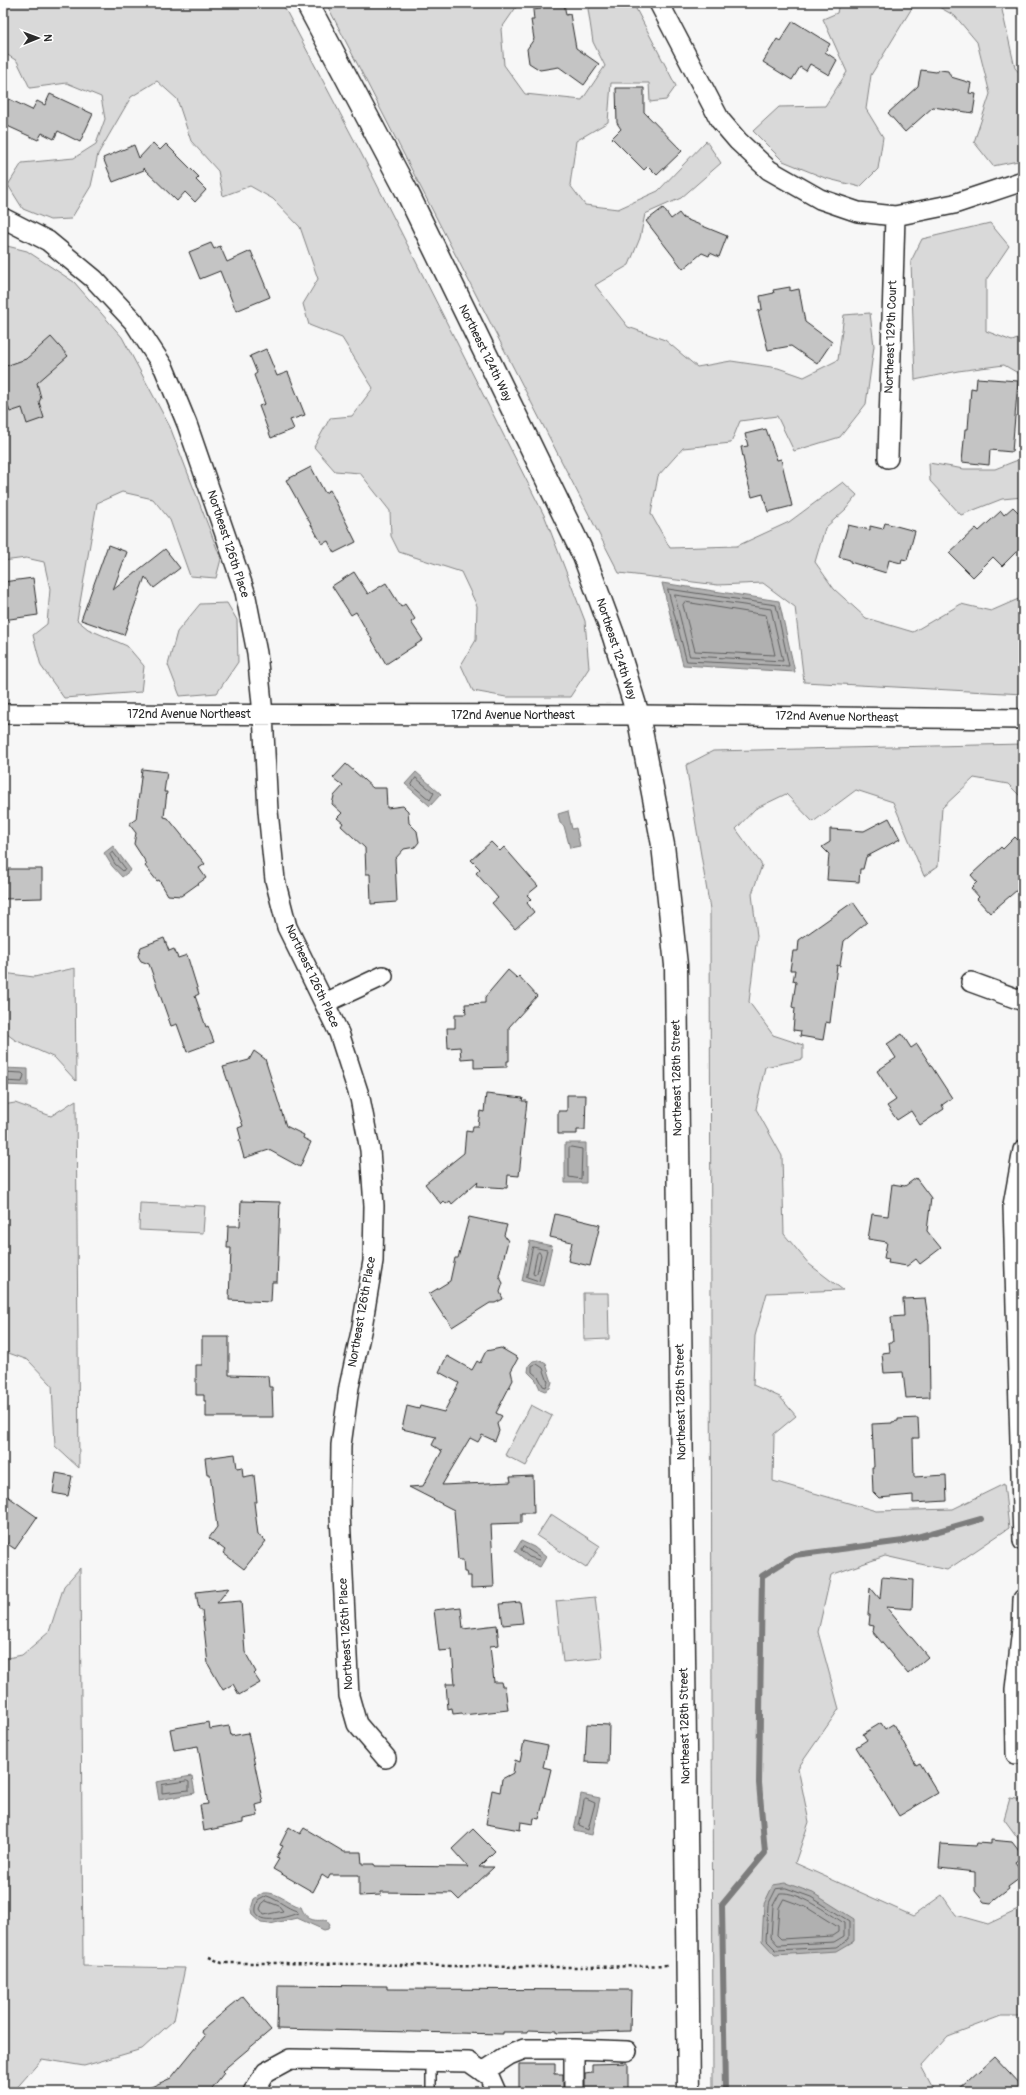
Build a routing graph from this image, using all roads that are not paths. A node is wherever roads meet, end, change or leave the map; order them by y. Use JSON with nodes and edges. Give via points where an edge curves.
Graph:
{"nodes":[{"id":1,"x":307,"y":3,"type":"edge"},
{"id":2,"x":659,"y":3,"type":"edge"},
{"id":3,"x":1023,"y":181,"type":"edge"},
{"id":4,"x":895,"y":216,"type":"junction"},
{"id":5,"x":3,"y":218,"type":"edge"},
{"id":6,"x":888,"y":458,"type":"dead end"},
{"id":7,"x":3,"y":714,"type":"edge"},
{"id":8,"x":263,"y":714,"type":"junction"},
{"id":9,"x":638,"y":715,"type":"junction"},
{"id":10,"x":1023,"y":719,"type":"edge"},
{"id":11,"x":383,"y":976,"type":"dead end"},
{"id":12,"x":971,"y":982,"type":"dead end"},
{"id":13,"x":1023,"y":1001,"type":"edge"},
{"id":14,"x":325,"y":1003,"type":"junction"},
{"id":15,"x":1023,"y":1150,"type":"edge"},
{"id":16,"x":1023,"y":1541,"type":"edge"},
{"id":17,"x":1023,"y":1599,"type":"edge"},
{"id":18,"x":1023,"y":1754,"type":"edge"},
{"id":19,"x":386,"y":1758,"type":"dead end"},
{"id":20,"x":574,"y":2049,"type":"junction"},
{"id":21,"x":627,"y":2051,"type":"dead end"},
{"id":22,"x":431,"y":2062,"type":"junction"},
{"id":23,"x":483,"y":2072,"type":"junction"},
{"id":24,"x":253,"y":2092,"type":"edge"},
{"id":25,"x":431,"y":2092,"type":"edge"},
{"id":26,"x":496,"y":2092,"type":"edge"},
{"id":27,"x":574,"y":2092,"type":"edge"},
{"id":28,"x":689,"y":2092,"type":"edge"}],
"edges":[{"from":1,"to":9,"type":"street","name":"Northeast 124th Way","via":[[406,190],[584,556],[614,637]]},
{"from":2,"to":4,"type":"street","via":[[720,120],[769,170],[820,198],[858,212]]},
{"from":3,"to":4,"type":"street","via":[[954,204]]},
{"from":4,"to":6,"type":"street","name":"Northeast 129th Court"},
{"from":5,"to":8,"type":"street","name":"Northeast 126th Place","via":[[48,241],[94,280],[134,322],[164,368],[187,424],[246,592],[257,653]]},
{"from":7,"to":8,"type":"street","name":"172nd Avenue Northeast"},
{"from":8,"to":9,"type":"street","name":"172nd Avenue Northeast"},
{"from":8,"to":14,"type":"street","name":"Northeast 126th Place","via":[[268,811],[275,880],[287,927]]},
{"from":9,"to":10,"type":"street","name":"172nd Avenue Northeast"},
{"from":9,"to":28,"type":"street","name":"Northeast 128th Street","via":[[663,845],[676,965]]},
{"from":11,"to":14,"type":"street"},
{"from":12,"to":13,"type":"street"},
{"from":14,"to":19,"type":"street","name":"Northeast 126th Place","via":[[339,1033],[360,1098],[370,1150],[374,1206],[373,1261],[362,1328],[348,1387],[341,1445],[340,1515],[349,1696],[357,1724]]},
{"from":15,"to":16,"type":"street","via":[[1013,1205]]},
{"from":17,"to":18,"type":"street","via":[[1015,1689],[1016,1754]]},
{"from":20,"to":21,"type":"street"},
{"from":20,"to":23,"type":"street","via":[[524,2049],[509,2055]]},
{"from":20,"to":27,"type":"street"},
{"from":22,"to":23,"type":"street","via":[[469,2062]]},
{"from":22,"to":24,"type":"street","via":[[290,2059],[266,2072]]},
{"from":22,"to":25,"type":"lane"},
{"from":23,"to":26,"type":"street","via":[[489,2076]]}]}
